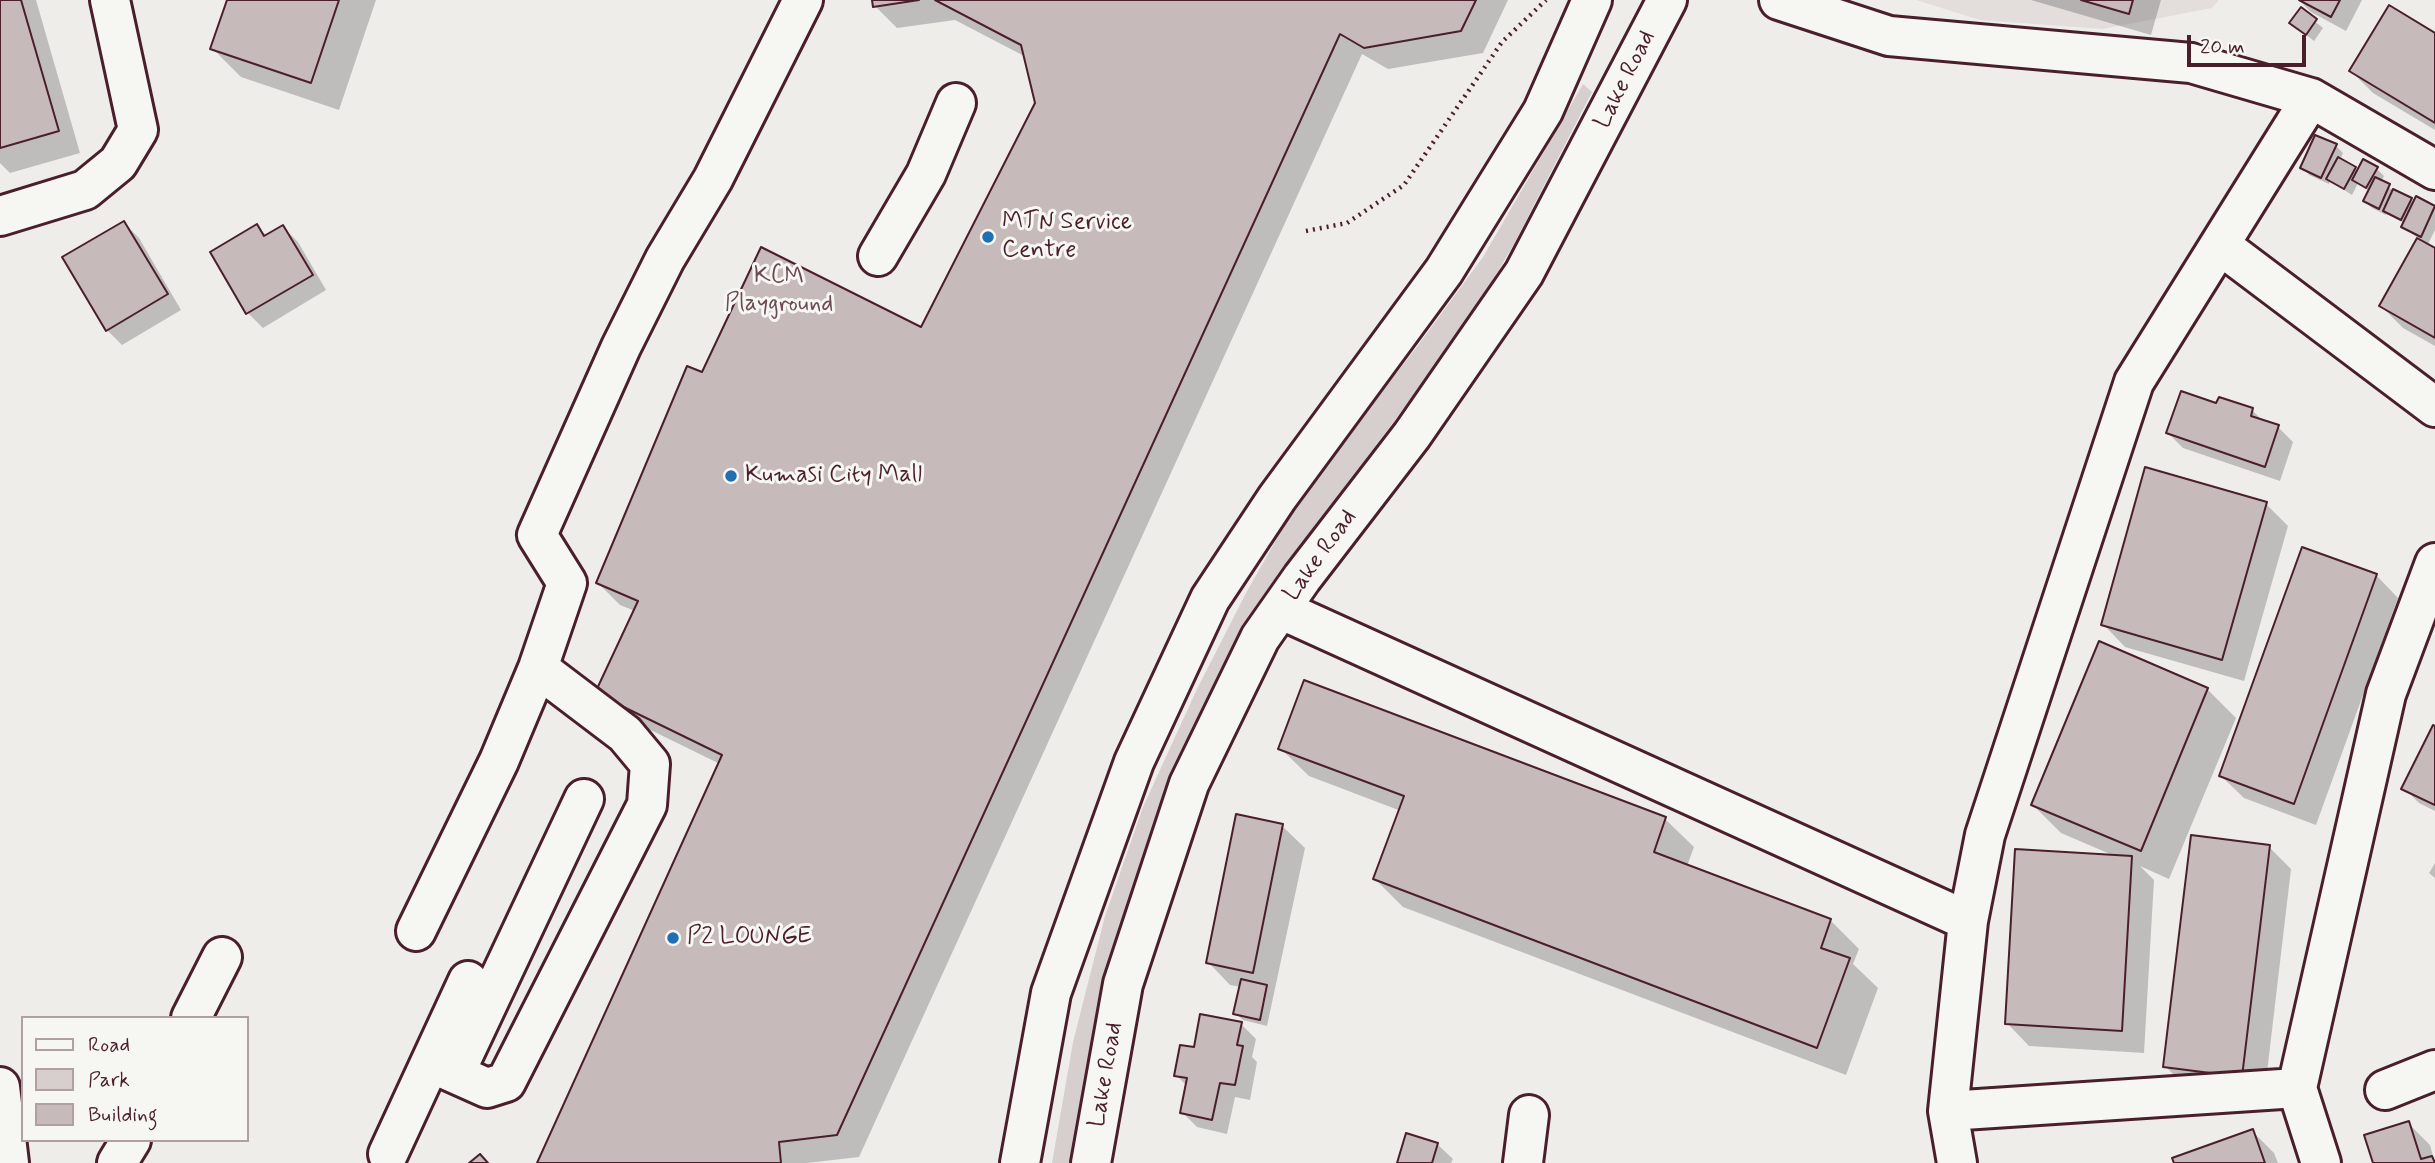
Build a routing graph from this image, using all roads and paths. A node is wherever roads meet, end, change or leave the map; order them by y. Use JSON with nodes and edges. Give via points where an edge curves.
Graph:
{"nodes":[{"id":1,"x":110,"y":0,"type":"edge"},
{"id":2,"x":803,"y":0,"type":"edge"},
{"id":3,"x":1546,"y":0,"type":"edge"},
{"id":4,"x":1592,"y":0,"type":"edge"},
{"id":5,"x":1667,"y":0,"type":"edge"},
{"id":6,"x":1779,"y":0,"type":"edge"},
{"id":7,"x":2311,"y":98,"type":"junction"},
{"id":8,"x":956,"y":103,"type":"dead end"},
{"id":9,"x":2434,"y":167,"type":"edge"},
{"id":10,"x":0,"y":216,"type":"edge"},
{"id":11,"x":1306,"y":231,"type":"dead end"},
{"id":12,"x":2220,"y":245,"type":"junction"},
{"id":13,"x":878,"y":256,"type":"dead end"},
{"id":14,"x":2435,"y":407,"type":"edge"},
{"id":15,"x":2435,"y":563,"type":"edge"},
{"id":16,"x":1282,"y":610,"type":"junction"},
{"id":17,"x":538,"y":668,"type":"junction"},
{"id":18,"x":584,"y":799,"type":"dead end"},
{"id":19,"x":1968,"y":921,"type":"junction"},
{"id":20,"x":416,"y":932,"type":"dead end"},
{"id":21,"x":222,"y":957,"type":"dead end"},
{"id":22,"x":468,"y":981,"type":"dead end"},
{"id":23,"x":192,"y":1016,"type":"edge"},
{"id":24,"x":443,"y":1068,"type":"junction"},
{"id":25,"x":2435,"y":1070,"type":"edge"},
{"id":26,"x":0,"y":1087,"type":"edge"},
{"id":27,"x":2297,"y":1088,"type":"junction"},
{"id":28,"x":2385,"y":1090,"type":"dead end"},
{"id":29,"x":1948,"y":1111,"type":"junction"},
{"id":30,"x":1529,"y":1115,"type":"dead end"},
{"id":31,"x":130,"y":1142,"type":"edge"},
{"id":32,"x":388,"y":1154,"type":"dead end"},
{"id":33,"x":9,"y":1163,"type":"edge"},
{"id":34,"x":117,"y":1163,"type":"edge"},
{"id":35,"x":1020,"y":1163,"type":"edge"},
{"id":36,"x":1091,"y":1163,"type":"edge"},
{"id":37,"x":1523,"y":1163,"type":"edge"},
{"id":38,"x":1956,"y":1163,"type":"edge"},
{"id":39,"x":2321,"y":1163,"type":"edge"}],
"edges":[{"from":1,"to":10,"type":"main road","via":[[138,130],[118,163],[85,190]]},
{"from":2,"to":17,"type":"main road","via":[[621,347],[537,535],[568,583]]},
{"from":3,"to":11,"type":"path","via":[[1502,42],[1404,185],[1347,223]]},
{"from":4,"to":35,"type":"main road","via":[[1542,111],[1444,271],[1277,498],[1210,599],[1134,762],[1051,993]]},
{"from":5,"to":16,"type":"main road","name":"Lake Road","via":[[1524,272],[1412,435]]},
{"from":6,"to":7,"type":"main road","via":[[1889,36],[2191,62]]},
{"from":7,"to":9,"type":"main road"},
{"from":7,"to":12,"type":"main road"},
{"from":8,"to":13,"type":"main road","via":[[926,174]]},
{"from":12,"to":14,"type":"main road"},
{"from":12,"to":19,"type":"main road","via":[[2134,382],[1985,835]]},
{"from":15,"to":27,"type":"main road","via":[[2386,694]]},
{"from":16,"to":19,"type":"main road"},
{"from":16,"to":36,"type":"main road","name":"Lake Road","via":[[1260,638],[1189,785],[1123,984]]},
{"from":17,"to":20,"type":"main road","via":[[499,761]]},
{"from":17,"to":24,"type":"main road","via":[[625,734],[650,764],[647,806],[506,1082],[487,1088]]},
{"from":18,"to":24,"type":"main road"},
{"from":19,"to":29,"type":"main road"},
{"from":21,"to":23,"type":"main road"},
{"from":22,"to":24,"type":"main road"},
{"from":24,"to":32,"type":"main road"},
{"from":25,"to":28,"type":"main road"},
{"from":26,"to":33,"type":"main road"},
{"from":27,"to":29,"type":"main road"},
{"from":27,"to":39,"type":"main road"},
{"from":29,"to":38,"type":"main road"},
{"from":30,"to":37,"type":"main road"},
{"from":31,"to":34,"type":"main road"}]}
